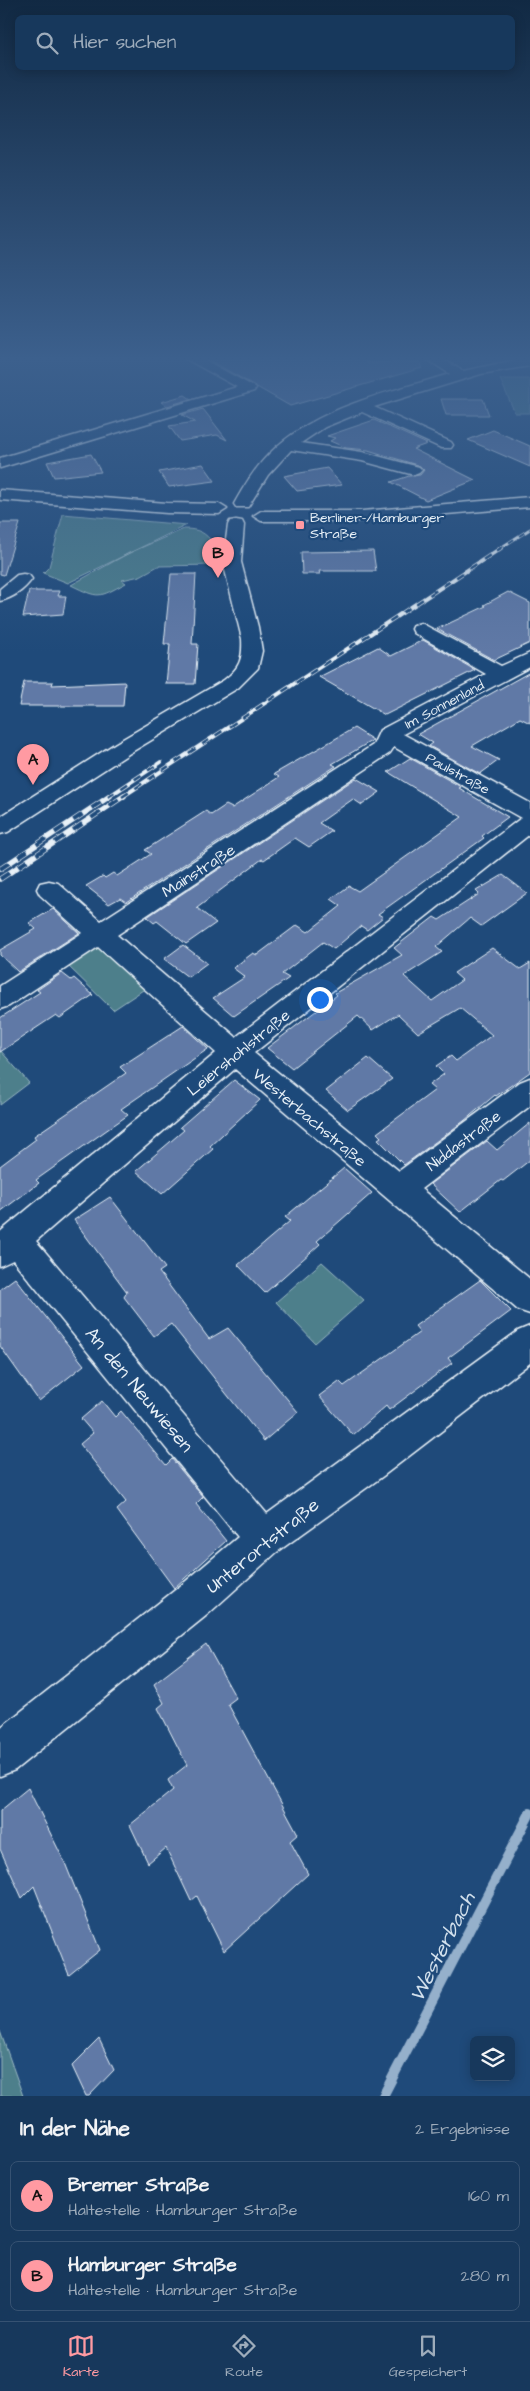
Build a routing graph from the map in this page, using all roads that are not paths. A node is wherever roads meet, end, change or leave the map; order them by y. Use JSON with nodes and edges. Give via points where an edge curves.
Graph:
{"nodes":[{"id":1,"x":24,"y":456,"type":"edge"},
{"id":2,"x":276,"y":456,"type":"edge"},
{"id":3,"x":355,"y":456,"type":"edge"},
{"id":4,"x":0,"y":463,"type":"edge"},
{"id":5,"x":414,"y":470,"type":"dead end"},
{"id":6,"x":0,"y":495,"type":"edge"},
{"id":7,"x":530,"y":502,"type":"edge"},
{"id":8,"x":242,"y":504,"type":"junction"},
{"id":9,"x":261,"y":516,"type":"junction"},
{"id":10,"x":216,"y":520,"type":"junction"},
{"id":11,"x":236,"y":525,"type":"junction"},
{"id":12,"x":231,"y":551,"type":"junction"},
{"id":13,"x":23,"y":579,"type":"dead end"},
{"id":14,"x":0,"y":596,"type":"edge"},
{"id":15,"x":421,"y":629,"type":"dead end"},
{"id":16,"x":530,"y":658,"type":"edge"},
{"id":17,"x":500,"y":674,"type":"junction"},
{"id":18,"x":387,"y":734,"type":"junction"},
{"id":19,"x":530,"y":812,"type":"edge"},
{"id":20,"x":530,"y":822,"type":"edge"},
{"id":21,"x":0,"y":827,"type":"edge"},
{"id":22,"x":49,"y":889,"type":"dead end"},
{"id":23,"x":101,"y":933,"type":"junction"},
{"id":24,"x":0,"y":999,"type":"edge"},
{"id":25,"x":235,"y":1053,"type":"junction"},
{"id":26,"x":530,"y":1090,"type":"edge"},
{"id":27,"x":397,"y":1190,"type":"junction"},
{"id":28,"x":8,"y":1246,"type":"edge"},
{"id":29,"x":530,"y":1299,"type":"edge"},
{"id":30,"x":530,"y":1342,"type":"edge"},
{"id":31,"x":264,"y":1539,"type":"junction"},
{"id":32,"x":0,"y":1755,"type":"edge"}],
"edges":[{"from":1,"to":4,"type":"street"},
{"from":2,"to":8,"type":"street"},
{"from":3,"to":5,"type":"street"},
{"from":6,"to":10,"type":"street","via":[[167,508]]},
{"from":7,"to":9,"type":"street","via":[[362,516]]},
{"from":8,"to":9,"type":"street","via":[[257,508]]},
{"from":8,"to":10,"type":"street","via":[[232,504]]},
{"from":9,"to":11,"type":"street","via":[[249,524]]},
{"from":10,"to":11,"type":"street"},
{"from":10,"to":12,"type":"street"},
{"from":11,"to":12,"type":"street"},
{"from":12,"to":21,"type":"street","via":[[251,648],[251,661],[246,671],[231,684]]},
{"from":13,"to":14,"type":"street"},
{"from":15,"to":17,"type":"street","name":"Im Sonnenland"},
{"from":16,"to":17,"type":"street","name":"Im Sonnenland"},
{"from":17,"to":18,"type":"street","name":"Im Sonnenland"},
{"from":18,"to":19,"type":"street","name":"Paulstraße"},
{"from":18,"to":23,"type":"street","name":"Mainstraße","via":[[383,748]]},
{"from":20,"to":25,"type":"street","name":"Leiershohlstraße"},
{"from":22,"to":23,"type":"street","name":"Westerbachstraße"},
{"from":23,"to":24,"type":"street","name":"Mainstraße"},
{"from":23,"to":25,"type":"street","name":"Westerbachstraße"},
{"from":25,"to":27,"type":"street","name":"Westerbachstraße"},
{"from":25,"to":28,"type":"street","name":"Leiershohlstraße"},
{"from":26,"to":27,"type":"street","name":"Niddastraße"},
{"from":27,"to":29,"type":"street","name":"Westerbachstraße"},
{"from":28,"to":31,"type":"street","name":"An den Neuwiesen"},
{"from":30,"to":31,"type":"street","name":"Unterortstraße","via":[[370,1464]]},
{"from":31,"to":32,"type":"street","name":"Unterortstraße","via":[[193,1601]]}]}
